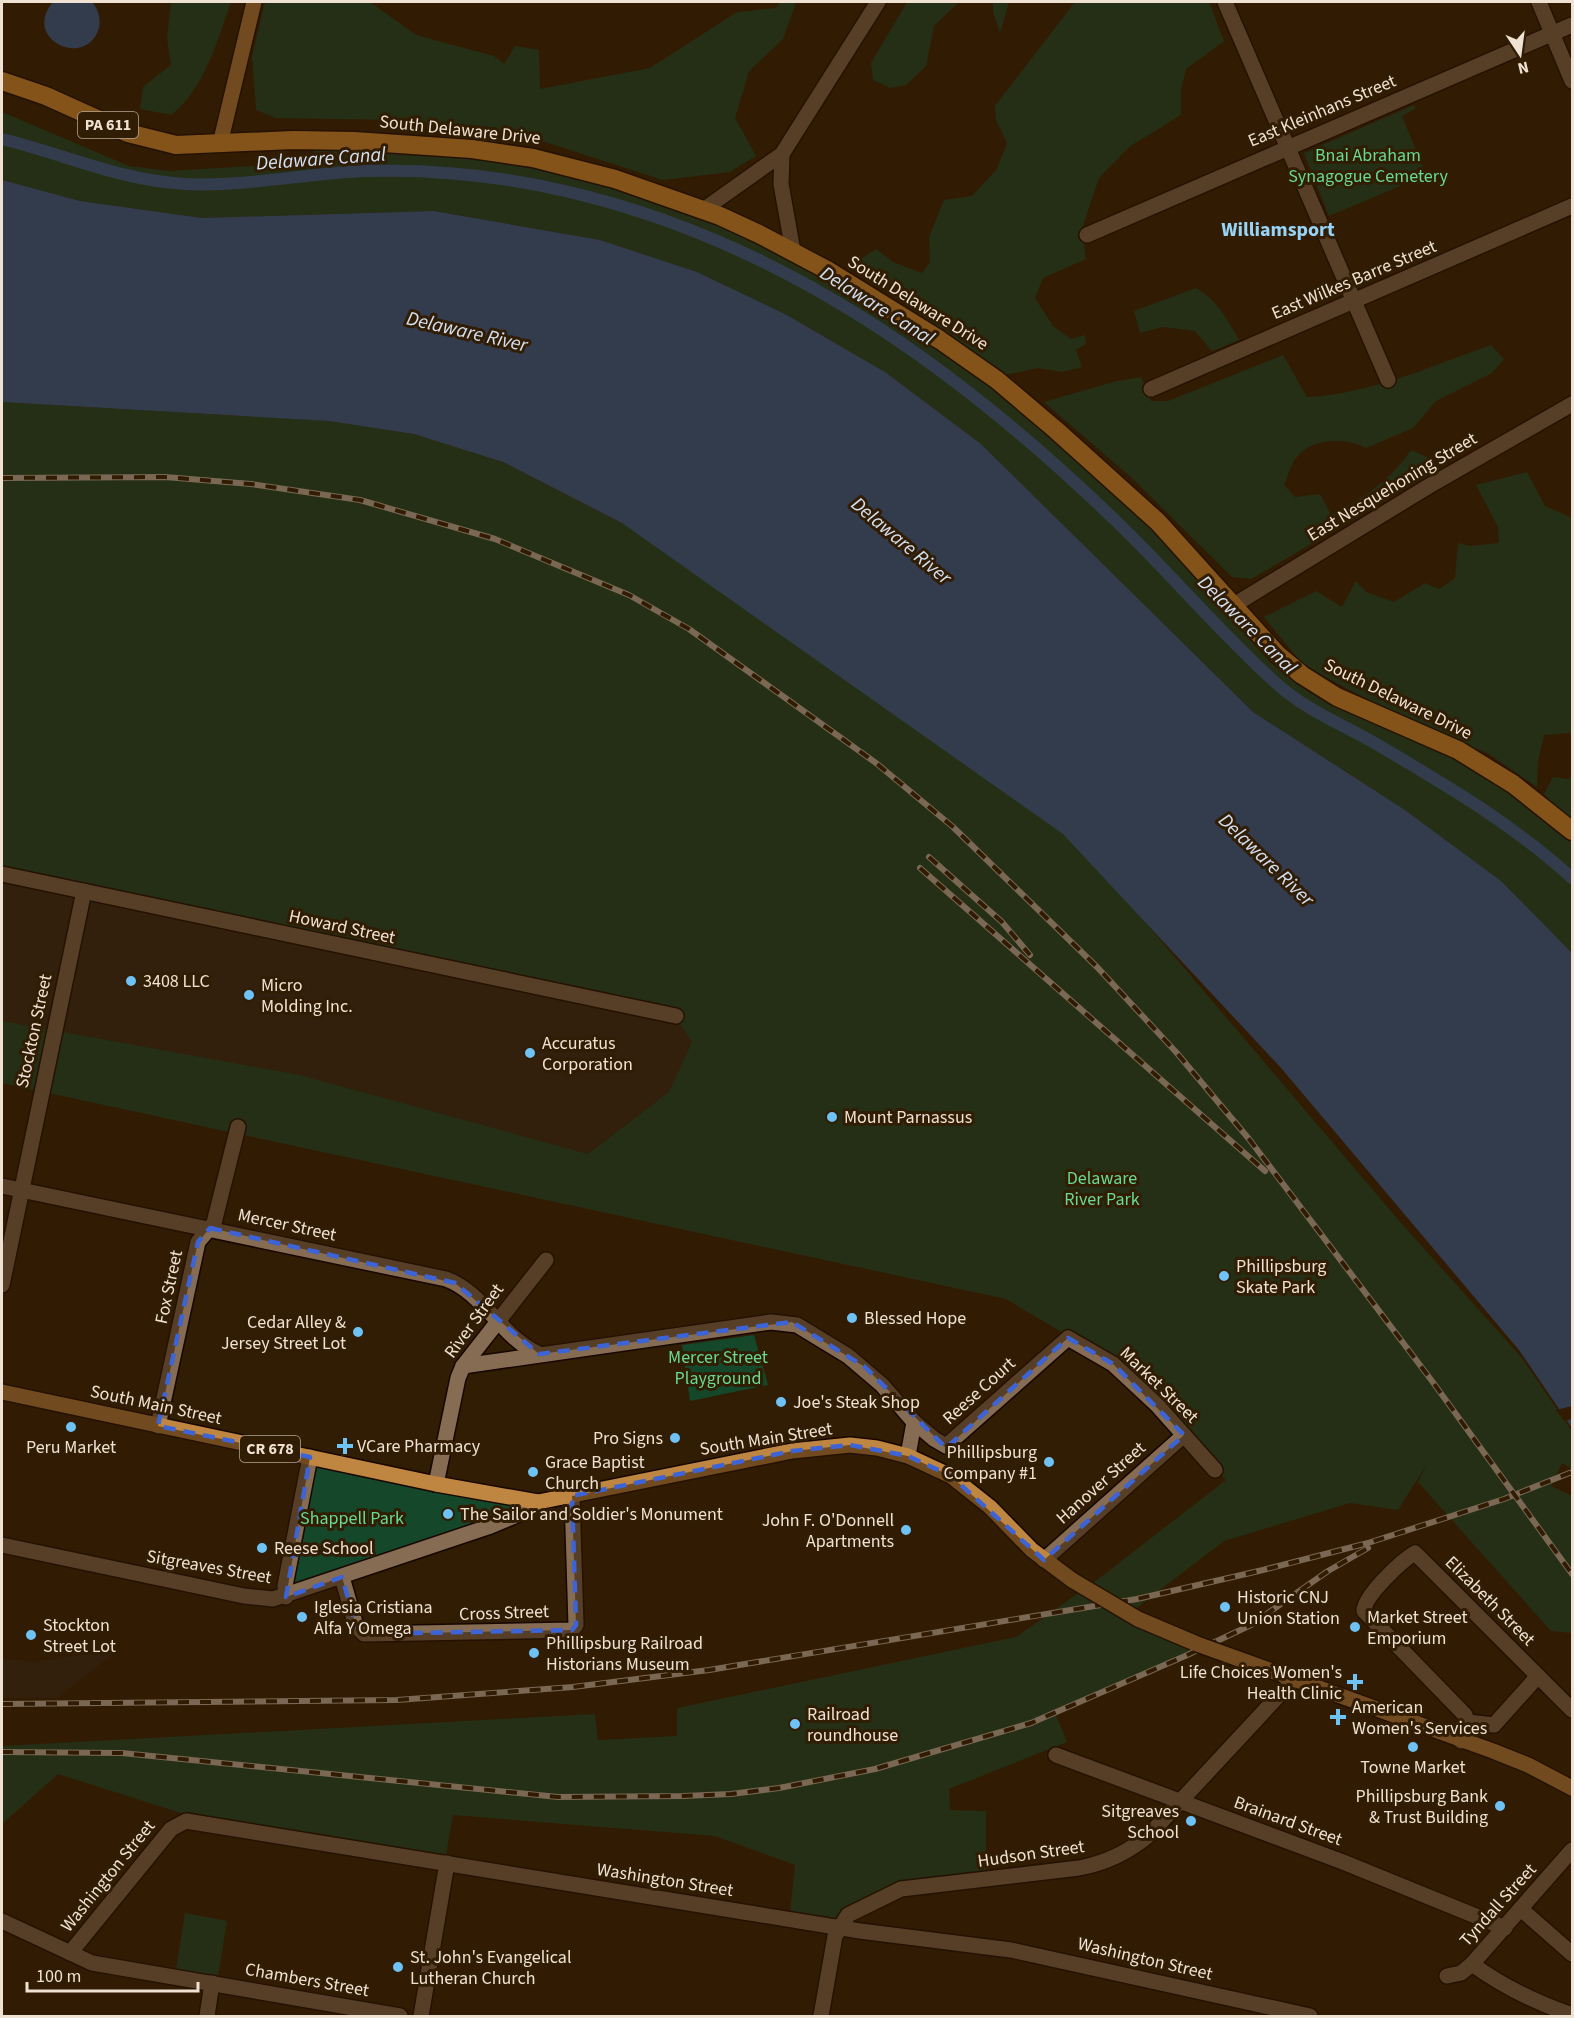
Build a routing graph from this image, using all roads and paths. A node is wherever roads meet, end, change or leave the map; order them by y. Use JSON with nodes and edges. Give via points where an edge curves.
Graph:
{"nodes":[{"id":1,"x":254,"y":2,"type":"edge"},
{"id":2,"x":878,"y":2,"type":"edge"},
{"id":3,"x":1225,"y":2,"type":"edge"},
{"id":4,"x":1539,"y":2,"type":"edge"},
{"id":5,"x":1572,"y":25,"type":"edge"},
{"id":6,"x":1552,"y":34,"type":"junction"},
{"id":7,"x":2,"y":81,"type":"edge"},
{"id":8,"x":1572,"y":81,"type":"edge"},
{"id":9,"x":220,"y":144,"type":"junction"},
{"id":10,"x":1287,"y":146,"type":"junction"},
{"id":11,"x":782,"y":154,"type":"junction"},
{"id":12,"x":1572,"y":206,"type":"edge"},
{"id":13,"x":703,"y":210,"type":"junction"},
{"id":14,"x":1087,"y":234,"type":"dead end"},
{"id":15,"x":793,"y":251,"type":"junction"},
{"id":16,"x":1355,"y":301,"type":"junction"},
{"id":17,"x":1388,"y":380,"type":"dead end"},
{"id":18,"x":1151,"y":388,"type":"dead end"},
{"id":19,"x":1572,"y":404,"type":"edge"},
{"id":20,"x":1234,"y":605,"type":"junction"},
{"id":21,"x":1572,"y":831,"type":"edge"},
{"id":22,"x":2,"y":874,"type":"edge"},
{"id":23,"x":84,"y":891,"type":"junction"},
{"id":24,"x":676,"y":1016,"type":"dead end"},
{"id":25,"x":238,"y":1127,"type":"dead end"},
{"id":26,"x":2,"y":1186,"type":"edge"},
{"id":27,"x":19,"y":1190,"type":"junction"},
{"id":28,"x":210,"y":1228,"type":"junction"},
{"id":29,"x":546,"y":1260,"type":"dead end"},
{"id":30,"x":2,"y":1285,"type":"edge"},
{"id":31,"x":498,"y":1320,"type":"junction"},
{"id":32,"x":1068,"y":1338,"type":"joint"},
{"id":33,"x":539,"y":1354,"type":"junction"},
{"id":34,"x":463,"y":1366,"type":"junction"},
{"id":35,"x":2,"y":1392,"type":"edge"},
{"id":36,"x":914,"y":1422,"type":"junction"},
{"id":37,"x":158,"y":1426,"type":"junction"},
{"id":38,"x":1184,"y":1435,"type":"junction"},
{"id":39,"x":908,"y":1456,"type":"junction"},
{"id":40,"x":310,"y":1457,"type":"junction"},
{"id":41,"x":1215,"y":1470,"type":"dead end"},
{"id":42,"x":436,"y":1484,"type":"junction"},
{"id":43,"x":572,"y":1496,"type":"junction"},
{"id":44,"x":538,"y":1502,"type":"junction"},
{"id":45,"x":2,"y":1545,"type":"edge"},
{"id":46,"x":1044,"y":1560,"type":"junction"},
{"id":47,"x":342,"y":1577,"type":"junction"},
{"id":48,"x":286,"y":1597,"type":"junction"},
{"id":49,"x":1538,"y":1676,"type":"junction"},
{"id":50,"x":1294,"y":1679,"type":"junction"},
{"id":51,"x":1572,"y":1710,"type":"edge"},
{"id":52,"x":1467,"y":1722,"type":"junction"},
{"id":53,"x":1461,"y":1741,"type":"junction"},
{"id":54,"x":1056,"y":1755,"type":"dead end"},
{"id":55,"x":1572,"y":1788,"type":"edge"},
{"id":56,"x":1180,"y":1802,"type":"junction"},
{"id":57,"x":1572,"y":1850,"type":"edge"},
{"id":58,"x":447,"y":1863,"type":"junction"},
{"id":59,"x":1521,"y":1909,"type":"junction"},
{"id":60,"x":2,"y":1921,"type":"edge"},
{"id":61,"x":837,"y":1928,"type":"junction"},
{"id":62,"x":1505,"y":1928,"type":"junction"},
{"id":63,"x":70,"y":1953,"type":"junction"},
{"id":64,"x":1572,"y":1954,"type":"edge"},
{"id":65,"x":1472,"y":1964,"type":"junction"},
{"id":66,"x":1447,"y":1976,"type":"dead end"},
{"id":67,"x":212,"y":1983,"type":"junction"},
{"id":68,"x":1572,"y":2015,"type":"edge"},
{"id":69,"x":207,"y":2016,"type":"edge"},
{"id":70,"x":400,"y":2016,"type":"edge"},
{"id":71,"x":421,"y":2016,"type":"edge"},
{"id":72,"x":821,"y":2016,"type":"edge"},
{"id":73,"x":1310,"y":2016,"type":"edge"}],
"edges":[{"from":1,"to":9,"type":"main road"},
{"from":2,"to":11,"type":"street"},
{"from":3,"to":10,"type":"street"},
{"from":4,"to":6,"type":"street"},
{"from":5,"to":6,"type":"street","name":"East Kleinhans Street"},
{"from":6,"to":8,"type":"street"},
{"from":6,"to":10,"type":"street","name":"East Kleinhans Street"},
{"from":7,"to":9,"type":"highway","name":"South Delaware Drive","number":"PA 611","via":[[144,138],[176,145]]},
{"from":9,"to":13,"type":"highway","name":"South Delaware Drive","number":"PA 611","via":[[322,140],[489,151],[579,169]]},
{"from":10,"to":14,"type":"street","name":"East Kleinhans Street"},
{"from":10,"to":16,"type":"street"},
{"from":11,"to":13,"type":"street"},
{"from":11,"to":15,"type":"street","via":[[781,184]]},
{"from":12,"to":16,"type":"street","name":"East Wilkes Barre Street"},
{"from":13,"to":15,"type":"highway","name":"South Delaware Drive","number":"PA 611"},
{"from":15,"to":20,"type":"highway","name":"South Delaware Drive","number":"PA 611","via":[[940,340],[997,380],[1158,522]]},
{"from":16,"to":17,"type":"street"},
{"from":16,"to":18,"type":"street","name":"East Wilkes Barre Street"},
{"from":19,"to":20,"type":"street","name":"East Nesquehoning Street"},
{"from":20,"to":21,"type":"highway","name":"South Delaware Drive","number":"PA 611","via":[[1278,655],[1309,680],[1346,701],[1458,750],[1513,784]]},
{"from":22,"to":23,"type":"street","name":"Howard Street"},
{"from":23,"to":24,"type":"street","name":"Howard Street"},
{"from":23,"to":27,"type":"street","name":"Stockton Street"},
{"from":25,"to":28,"type":"street","name":"Fox Street"},
{"from":26,"to":27,"type":"street","name":"Mercer Street"},
{"from":27,"to":28,"type":"street","name":"Mercer Street"},
{"from":27,"to":30,"type":"street","name":"Stockton Street"},
{"from":28,"to":31,"type":"street","name":"Mercer Street","via":[[446,1279],[463,1288]]},
{"from":28,"to":37,"type":"street","name":"Fox Street","via":[[198,1242]]},
{"from":29,"to":31,"type":"street","name":"River Street"},
{"from":31,"to":33,"type":"street","name":"Mercer Street"},
{"from":31,"to":34,"type":"street","name":"River Street"},
{"from":32,"to":36,"type":"street","name":"Reese Court","via":[[950,1444],[942,1446]]},
{"from":32,"to":38,"type":"street","name":"Market Street","via":[[1113,1364]]},
{"from":33,"to":34,"type":"street"},
{"from":33,"to":36,"type":"street","via":[[771,1322],[792,1323],[864,1367]]},
{"from":34,"to":42,"type":"street","name":"River Street"},
{"from":35,"to":37,"type":"main road","name":"South Main Street","number":"CR 678"},
{"from":36,"to":39,"type":"street"},
{"from":37,"to":40,"type":"main road","name":"South Main Street","number":"CR 678"},
{"from":38,"to":41,"type":"street","name":"Market Street"},
{"from":38,"to":46,"type":"street","name":"Hanover Street"},
{"from":39,"to":43,"type":"main road","name":"South Main Street","via":[[850,1445],[802,1449]]},
{"from":39,"to":46,"type":"main road","name":"South Main Street","via":[[967,1487]]},
{"from":40,"to":42,"type":"main road","name":"South Main Street","number":"CR 678"},
{"from":40,"to":48,"type":"street"},
{"from":42,"to":44,"type":"main road","name":"South Main Street","number":"CR 678"},
{"from":43,"to":44,"type":"main road","name":"South Main Street"},
{"from":43,"to":47,"type":"street","name":"Cross Street","via":[[576,1625],[572,1630],[364,1634],[356,1626]]},
{"from":44,"to":47,"type":"street","name":"Sitgreaves Street","via":[[488,1527]]},
{"from":45,"to":48,"type":"street","name":"Sitgreaves Street","via":[[244,1596]]},
{"from":46,"to":50,"type":"main road","name":"South Main Street","bridge":true,"via":[[1138,1619]]},
{"from":47,"to":48,"type":"street","name":"Sitgreaves Street"},
{"from":49,"to":51,"type":"street","name":"Elizabeth Street"},
{"from":49,"to":52,"type":"street","via":[[1494,1725]]},
{"from":49,"to":52,"type":"street","name":"Elizabeth Street","via":[[1415,1553],[1404,1560],[1366,1601],[1364,1611],[1459,1708]]},
{"from":50,"to":53,"type":"main road","name":"South Main Street"},
{"from":50,"to":56,"type":"street","name":"Hudson Street"},
{"from":52,"to":53,"type":"street"},
{"from":53,"to":55,"type":"main road","name":"South Main Street","via":[[1528,1765]]},
{"from":54,"to":56,"type":"street","name":"Brainard Street"},
{"from":56,"to":61,"type":"street","name":"Hudson Street","via":[[1137,1845],[1102,1862],[901,1889],[848,1915]]},
{"from":56,"to":62,"type":"street","name":"Brainard Street","via":[[1375,1874]]},
{"from":57,"to":59,"type":"street","name":"Tyndall Street"},
{"from":58,"to":61,"type":"street","name":"Washington Street"},
{"from":58,"to":63,"type":"street","name":"Washington Street","via":[[195,1822],[178,1823]]},
{"from":58,"to":71,"type":"street"},
{"from":59,"to":62,"type":"street","name":"Tyndall Street"},
{"from":59,"to":64,"type":"street"},
{"from":60,"to":63,"type":"street","name":"Chambers Street"},
{"from":61,"to":72,"type":"street"},
{"from":61,"to":73,"type":"street","name":"Washington Street","via":[[1011,1950]]},
{"from":62,"to":65,"type":"street","name":"Tyndall Street"},
{"from":63,"to":67,"type":"street","name":"Chambers Street","via":[[92,1963]]},
{"from":65,"to":66,"type":"street","name":"Tyndall Street","via":[[1461,1973]]},
{"from":65,"to":68,"type":"street","via":[[1506,1986]]},
{"from":67,"to":69,"type":"street"},
{"from":67,"to":70,"type":"street","name":"Chambers Street"}]}
